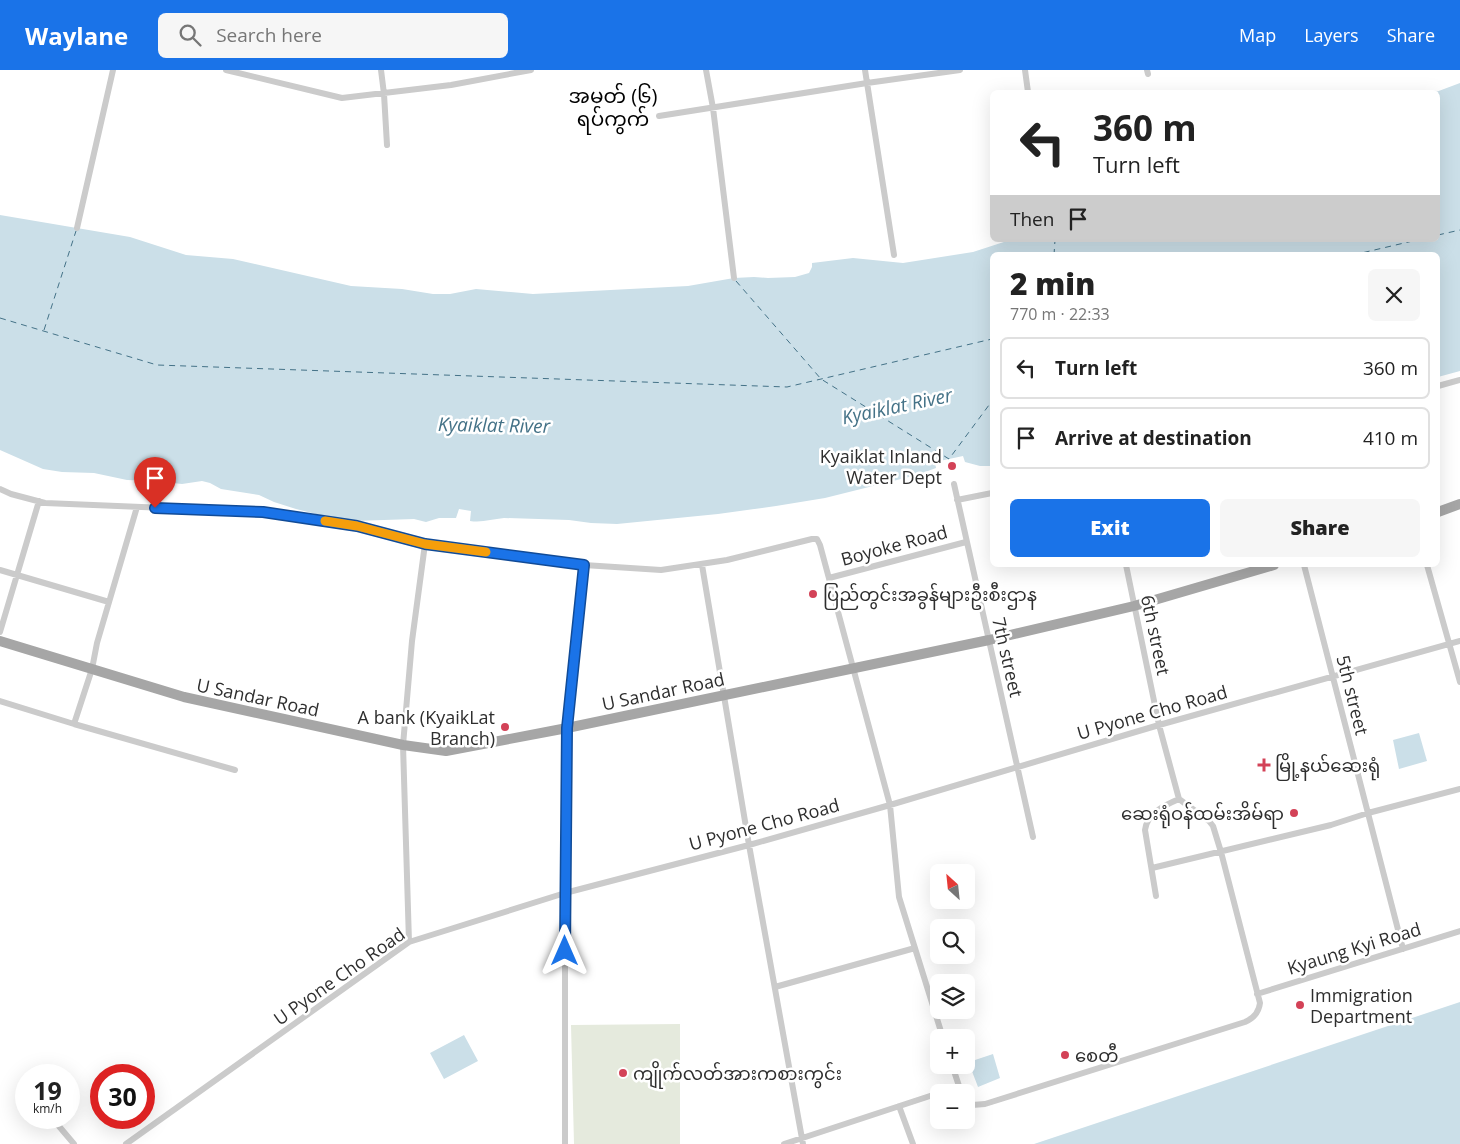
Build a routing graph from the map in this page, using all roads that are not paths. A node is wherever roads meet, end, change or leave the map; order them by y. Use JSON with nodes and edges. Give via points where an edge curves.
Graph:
{"nodes":[{"id":1,"x":113,"y":70,"type":"edge"},
{"id":2,"x":226,"y":70,"type":"edge"},
{"id":3,"x":381,"y":70,"type":"edge"},
{"id":4,"x":531,"y":70,"type":"edge"},
{"id":5,"x":706,"y":70,"type":"edge"},
{"id":6,"x":865,"y":70,"type":"edge"},
{"id":7,"x":960,"y":70,"type":"edge"},
{"id":8,"x":1025,"y":70,"type":"edge"},
{"id":9,"x":867,"y":83,"type":"junction"},
{"id":10,"x":1028,"y":90,"type":"edge"},
{"id":11,"x":384,"y":94,"type":"junction"},
{"id":12,"x":713,"y":108,"type":"junction"},
{"id":13,"x":660,"y":116,"type":"dead end"},
{"id":14,"x":387,"y":145,"type":"dead end"},
{"id":15,"x":77,"y":228,"type":"dead end"},
{"id":16,"x":894,"y":254,"type":"dead end"},
{"id":17,"x":734,"y":278,"type":"dead end"},
{"id":18,"x":1460,"y":380,"type":"edge"},
{"id":19,"x":1440,"y":385,"type":"edge"},
{"id":20,"x":954,"y":484,"type":"dead end"},
{"id":21,"x":0,"y":489,"type":"edge"},
{"id":22,"x":990,"y":493,"type":"edge"},
{"id":23,"x":957,"y":500,"type":"junction"},
{"id":24,"x":39,"y":501,"type":"junction"},
{"id":25,"x":1460,"y":504,"type":"edge"},
{"id":26,"x":137,"y":507,"type":"junction"},
{"id":27,"x":1440,"y":511,"type":"edge"},
{"id":28,"x":966,"y":542,"type":"junction"},
{"id":29,"x":425,"y":544,"type":"junction"},
{"id":30,"x":584,"y":565,"type":"junction"},
{"id":31,"x":702,"y":565,"type":"junction"},
{"id":32,"x":1126,"y":567,"type":"edge"},
{"id":33,"x":1267,"y":567,"type":"edge"},
{"id":34,"x":1305,"y":567,"type":"edge"},
{"id":35,"x":1428,"y":567,"type":"edge"},
{"id":36,"x":0,"y":570,"type":"edge"},
{"id":37,"x":17,"y":576,"type":"junction"},
{"id":38,"x":829,"y":578,"type":"junction"},
{"id":39,"x":109,"y":602,"type":"junction"},
{"id":40,"x":1134,"y":606,"type":"junction"},
{"id":41,"x":0,"y":632,"type":"edge"},
{"id":42,"x":989,"y":640,"type":"junction"},
{"id":43,"x":1460,"y":640,"type":"edge"},
{"id":44,"x":0,"y":642,"type":"edge"},
{"id":45,"x":1449,"y":643,"type":"junction"},
{"id":46,"x":92,"y":668,"type":"junction"},
{"id":47,"x":853,"y":668,"type":"junction"},
{"id":48,"x":1333,"y":677,"type":"junction"},
{"id":49,"x":1460,"y":682,"type":"edge"},
{"id":50,"x":724,"y":695,"type":"junction"},
{"id":51,"x":0,"y":701,"type":"edge"},
{"id":52,"x":74,"y":724,"type":"junction"},
{"id":53,"x":1159,"y":725,"type":"junction"},
{"id":54,"x":567,"y":728,"type":"junction"},
{"id":55,"x":403,"y":745,"type":"junction"},
{"id":56,"x":1018,"y":767,"type":"junction"},
{"id":57,"x":236,"y":770,"type":"dead end"},
{"id":58,"x":1460,"y":789,"type":"edge"},
{"id":59,"x":1179,"y":799,"type":"junction"},
{"id":60,"x":890,"y":805,"type":"junction"},
{"id":61,"x":1368,"y":813,"type":"junction"},
{"id":62,"x":1033,"y":837,"type":"dead end"},
{"id":63,"x":749,"y":845,"type":"junction"},
{"id":64,"x":1221,"y":852,"type":"junction"},
{"id":65,"x":1152,"y":868,"type":"junction"},
{"id":66,"x":565,"y":893,"type":"junction"},
{"id":67,"x":1156,"y":896,"type":"dead end"},
{"id":68,"x":1460,"y":931,"type":"edge"},
{"id":69,"x":409,"y":942,"type":"junction"},
{"id":70,"x":915,"y":948,"type":"junction"},
{"id":71,"x":1403,"y":949,"type":"junction"},
{"id":72,"x":775,"y":986,"type":"junction"},
{"id":73,"x":1257,"y":994,"type":"junction"},
{"id":74,"x":940,"y":1029,"type":"edge"},
{"id":75,"x":930,"y":1095,"type":"edge"},
{"id":76,"x":975,"y":1105,"type":"edge"},
{"id":77,"x":899,"y":1106,"type":"junction"},
{"id":78,"x":61,"y":1129,"type":"edge"},
{"id":79,"x":802,"y":1141,"type":"edge"},
{"id":80,"x":74,"y":1144,"type":"edge"},
{"id":81,"x":126,"y":1144,"type":"edge"},
{"id":82,"x":565,"y":1144,"type":"edge"},
{"id":83,"x":784,"y":1144,"type":"edge"},
{"id":84,"x":913,"y":1144,"type":"edge"}],
"edges":[{"from":1,"to":15,"type":"street"},
{"from":2,"to":11,"type":"street","via":[[342,98]]},
{"from":3,"to":11,"type":"street"},
{"from":4,"to":11,"type":"street"},
{"from":5,"to":12,"type":"street"},
{"from":6,"to":9,"type":"street"},
{"from":7,"to":9,"type":"street"},
{"from":8,"to":10,"type":"street"},
{"from":9,"to":12,"type":"street"},
{"from":9,"to":16,"type":"street"},
{"from":11,"to":14,"type":"street"},
{"from":12,"to":13,"type":"street"},
{"from":12,"to":17,"type":"street"},
{"from":18,"to":19,"type":"street"},
{"from":20,"to":23,"type":"street","name":"7th street"},
{"from":21,"to":24,"type":"street"},
{"from":22,"to":23,"type":"street","name":"Boyoke Road"},
{"from":23,"to":28,"type":"street","name":"7th street"},
{"from":24,"to":26,"type":"street"},
{"from":24,"to":37,"type":"street"},
{"from":25,"to":27,"type":"main road"},
{"from":26,"to":29,"type":"street","via":[[263,512],[357,526]]},
{"from":26,"to":39,"type":"street"},
{"from":28,"to":38,"type":"street","name":"Boyoke Road"},
{"from":28,"to":42,"type":"street","name":"7th street"},
{"from":29,"to":30,"type":"street"},
{"from":29,"to":55,"type":"street"},
{"from":30,"to":31,"type":"street","via":[[661,570]]},
{"from":30,"to":54,"type":"street"},
{"from":31,"to":38,"type":"street","via":[[814,539],[820,542]]},
{"from":31,"to":50,"type":"street"},
{"from":32,"to":40,"type":"street","name":"6th street"},
{"from":33,"to":40,"type":"main road","name":"U Sandar Road"},
{"from":34,"to":48,"type":"street","name":"5th street"},
{"from":35,"to":45,"type":"street"},
{"from":36,"to":37,"type":"street"},
{"from":37,"to":39,"type":"street"},
{"from":37,"to":41,"type":"street"},
{"from":38,"to":47,"type":"street"},
{"from":39,"to":46,"type":"street"},
{"from":40,"to":42,"type":"main road","name":"U Sandar Road"},
{"from":40,"to":53,"type":"street","name":"6th street"},
{"from":42,"to":47,"type":"main road","name":"U Sandar Road"},
{"from":42,"to":56,"type":"street","name":"7th street"},
{"from":43,"to":45,"type":"street","name":"U Pyone Cho Road"},
{"from":44,"to":46,"type":"main road","name":"U Sandar Road"},
{"from":45,"to":48,"type":"street","name":"U Pyone Cho Road"},
{"from":45,"to":49,"type":"street"},
{"from":46,"to":52,"type":"street"},
{"from":46,"to":55,"type":"main road","name":"U Sandar Road","via":[[184,697]]},
{"from":47,"to":50,"type":"main road","name":"U Sandar Road"},
{"from":47,"to":60,"type":"street"},
{"from":48,"to":53,"type":"street","name":"U Pyone Cho Road"},
{"from":48,"to":61,"type":"street","name":"5th street"},
{"from":50,"to":54,"type":"main road","name":"U Sandar Road"},
{"from":50,"to":63,"type":"street"},
{"from":51,"to":52,"type":"street"},
{"from":52,"to":57,"type":"street"},
{"from":53,"to":56,"type":"street","name":"U Pyone Cho Road"},
{"from":53,"to":59,"type":"street","name":"6th street"},
{"from":54,"to":55,"type":"main road","name":"U Sandar Road","via":[[446,751]]},
{"from":54,"to":66,"type":"street"},
{"from":55,"to":69,"type":"street"},
{"from":56,"to":60,"type":"street","name":"U Pyone Cho Road"},
{"from":56,"to":62,"type":"street","name":"7th street"},
{"from":58,"to":61,"type":"street"},
{"from":59,"to":64,"type":"street","via":[[1211,823]]},
{"from":59,"to":65,"type":"street","via":[[1152,815],[1146,823]]},
{"from":60,"to":63,"type":"street","name":"U Pyone Cho Road"},
{"from":60,"to":70,"type":"street","via":[[899,897]]},
{"from":61,"to":64,"type":"street"},
{"from":61,"to":71,"type":"street","name":"5th street"},
{"from":63,"to":66,"type":"street","name":"U Pyone Cho Road"},
{"from":63,"to":72,"type":"street"},
{"from":64,"to":65,"type":"street"},
{"from":64,"to":73,"type":"street"},
{"from":65,"to":67,"type":"street"},
{"from":66,"to":69,"type":"street","name":"U Pyone Cho Road"},
{"from":66,"to":82,"type":"street"},
{"from":68,"to":71,"type":"street","name":"Kyaung Kyi Road"},
{"from":69,"to":81,"type":"street","name":"U Pyone Cho Road"},
{"from":70,"to":72,"type":"street"},
{"from":70,"to":74,"type":"street"},
{"from":71,"to":73,"type":"street","name":"Kyaung Kyi Road"},
{"from":72,"to":79,"type":"street"},
{"from":73,"to":76,"type":"street","via":[[1258,1011],[1245,1022]]},
{"from":75,"to":77,"type":"street"},
{"from":77,"to":79,"type":"street"},
{"from":77,"to":84,"type":"street"},
{"from":78,"to":80,"type":"street"},
{"from":79,"to":83,"type":"street"}]}
